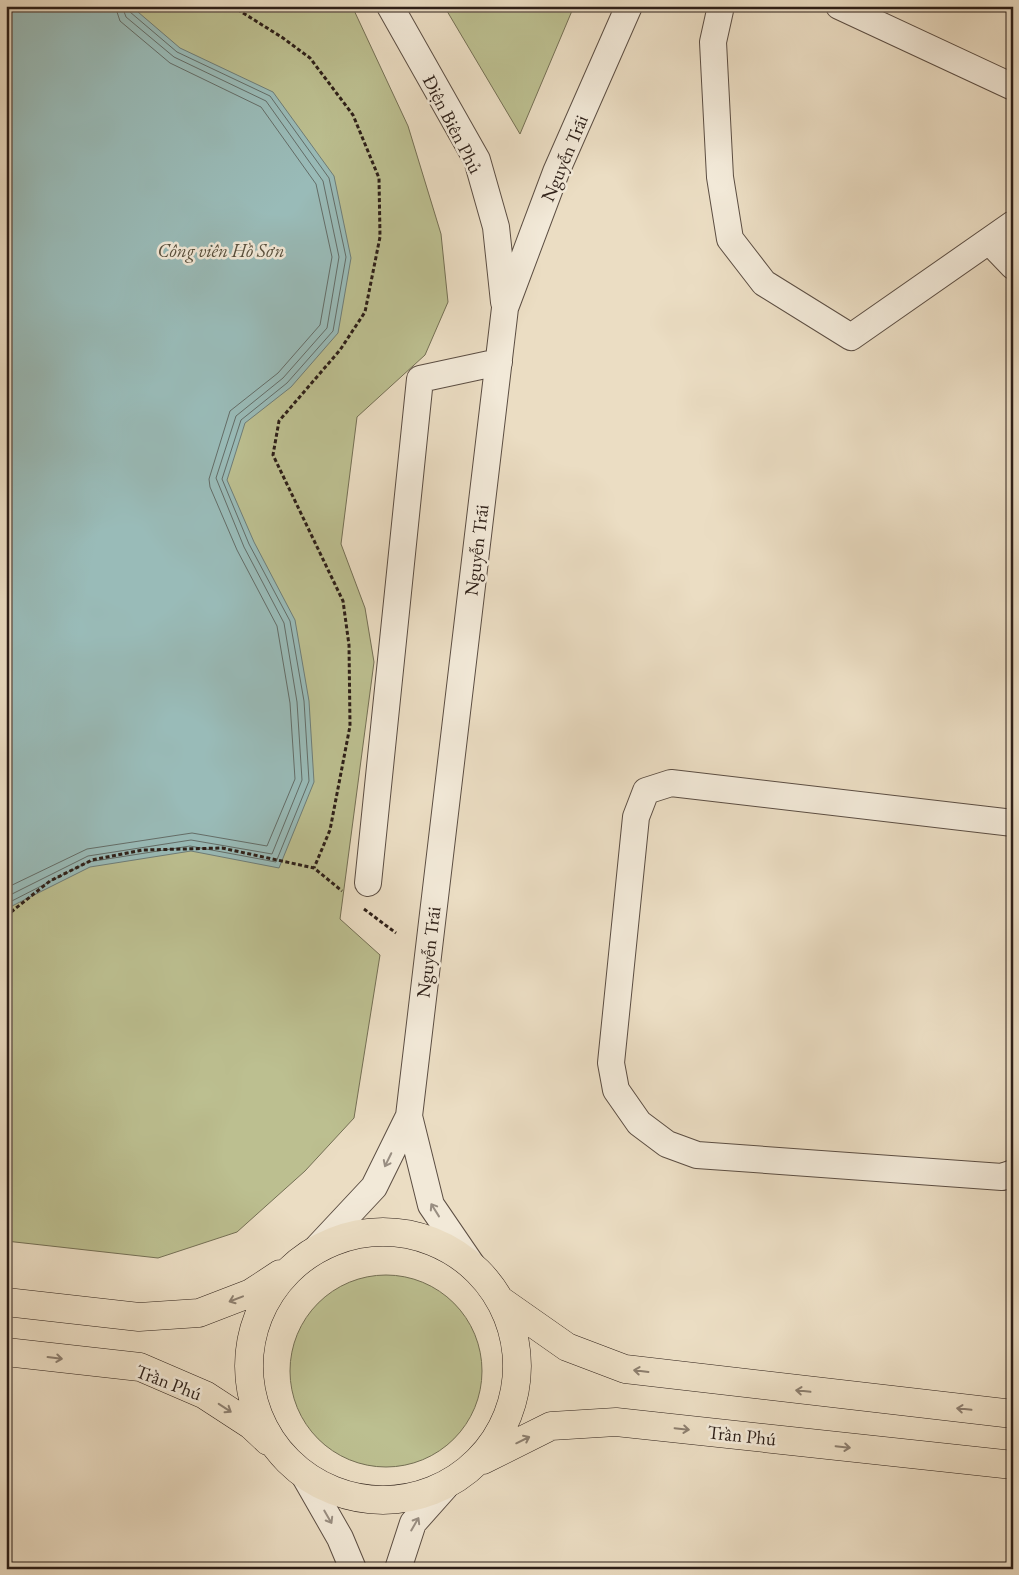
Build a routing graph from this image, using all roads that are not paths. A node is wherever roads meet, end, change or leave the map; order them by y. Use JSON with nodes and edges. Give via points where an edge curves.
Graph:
{"nodes":[{"id":1,"x":390,"y":6,"type":"edge"},
{"id":2,"x":628,"y":6,"type":"edge"},
{"id":3,"x":721,"y":6,"type":"edge"},
{"id":4,"x":839,"y":6,"type":"edge"},
{"id":5,"x":1013,"y":87,"type":"edge"},
{"id":6,"x":1013,"y":224,"type":"edge"},
{"id":7,"x":988,"y":241,"type":"junction"},
{"id":8,"x":1013,"y":266,"type":"edge"},
{"id":9,"x":505,"y":308,"type":"junction"},
{"id":10,"x":499,"y":362,"type":"junction"},
{"id":11,"x":1013,"y":823,"type":"edge"},
{"id":12,"x":368,"y":883,"type":"dead end"},
{"id":13,"x":409,"y":1116,"type":"junction"},
{"id":14,"x":1013,"y":1173,"type":"edge"},
{"id":15,"x":316,"y":1249,"type":"junction"},
{"id":16,"x":472,"y":1265,"type":"junction"},
{"id":17,"x":294,"y":1266,"type":"junction"},
{"id":18,"x":500,"y":1300,"type":"junction"},
{"id":19,"x":6,"y":1302,"type":"edge"},
{"id":20,"x":6,"y":1352,"type":"edge"},
{"id":21,"x":1013,"y":1414,"type":"edge"},
{"id":22,"x":282,"y":1454,"type":"junction"},
{"id":23,"x":479,"y":1461,"type":"junction"},
{"id":24,"x":1013,"y":1465,"type":"edge"},
{"id":25,"x":304,"y":1475,"type":"junction"},
{"id":26,"x":445,"y":1487,"type":"junction"},
{"id":27,"x":353,"y":1569,"type":"edge"},
{"id":28,"x":398,"y":1569,"type":"edge"}],
"edges":[{"from":1,"to":9,"type":"street","name":"Điện Biên Phủ","via":[[476,160],[496,227]]},
{"from":2,"to":9,"type":"street","name":"Nguyễn Trãi","via":[[556,172]]},
{"from":3,"to":7,"type":"street","via":[[713,42],[720,177],[730,239],[764,283],[851,337]]},
{"from":4,"to":5,"type":"street"},
{"from":6,"to":7,"type":"street"},
{"from":7,"to":8,"type":"street"},
{"from":9,"to":10,"type":"street","name":"Nguyễn Trãi"},
{"from":10,"to":12,"type":"street","via":[[420,380]]},
{"from":10,"to":13,"type":"street","name":"Nguyễn Trãi"},
{"from":11,"to":14,"type":"street","via":[[671,783],[646,792],[636,817],[611,1063],[616,1090],[639,1123],[667,1144],[697,1155],[1002,1177]]},
{"from":13,"to":15,"type":"street","one_way":true,"via":[[374,1186]]},
{"from":16,"to":13,"type":"street","one_way":true,"via":[[431,1205]]},
{"from":15,"to":16,"type":"main road","name":"Trần Phú","via":[[355,1234],[397,1232],[437,1243]]},
{"from":15,"to":17,"type":"main road","name":"Trần Phú"},
{"from":16,"to":18,"type":"main road","name":"Trần Phú"},
{"from":17,"to":19,"type":"main road","name":"Trần Phú","one_way":true,"via":[[252,1293],[199,1313],[139,1317]]},
{"from":17,"to":22,"type":"main road","name":"Trần Phú","via":[[275,1286],[257,1319],[249,1356],[252,1394],[265,1430]]},
{"from":21,"to":18,"type":"main road","name":"Trần Phú","one_way":true,"via":[[625,1369],[567,1347]]},
{"from":18,"to":23,"type":"main road","name":"Trần Phú","via":[[516,1340],[517,1384],[505,1426]]},
{"from":20,"to":22,"type":"main road","name":"Trần Phú","one_way":true,"via":[[140,1367],[205,1395],[251,1425]]},
{"from":22,"to":25,"type":"main road","name":"Trần Phú"},
{"from":23,"to":24,"type":"main road","name":"Trần Phú","one_way":true,"via":[[551,1426],[616,1422]]},
{"from":23,"to":26,"type":"main road","name":"Trần Phú"},
{"from":25,"to":26,"type":"main road","name":"Trần Phú","via":[[337,1492],[373,1500],[410,1498]]},
{"from":25,"to":27,"type":"street","one_way":true,"via":[[340,1538]]},
{"from":28,"to":26,"type":"street","one_way":true,"via":[[413,1524]]}]}
